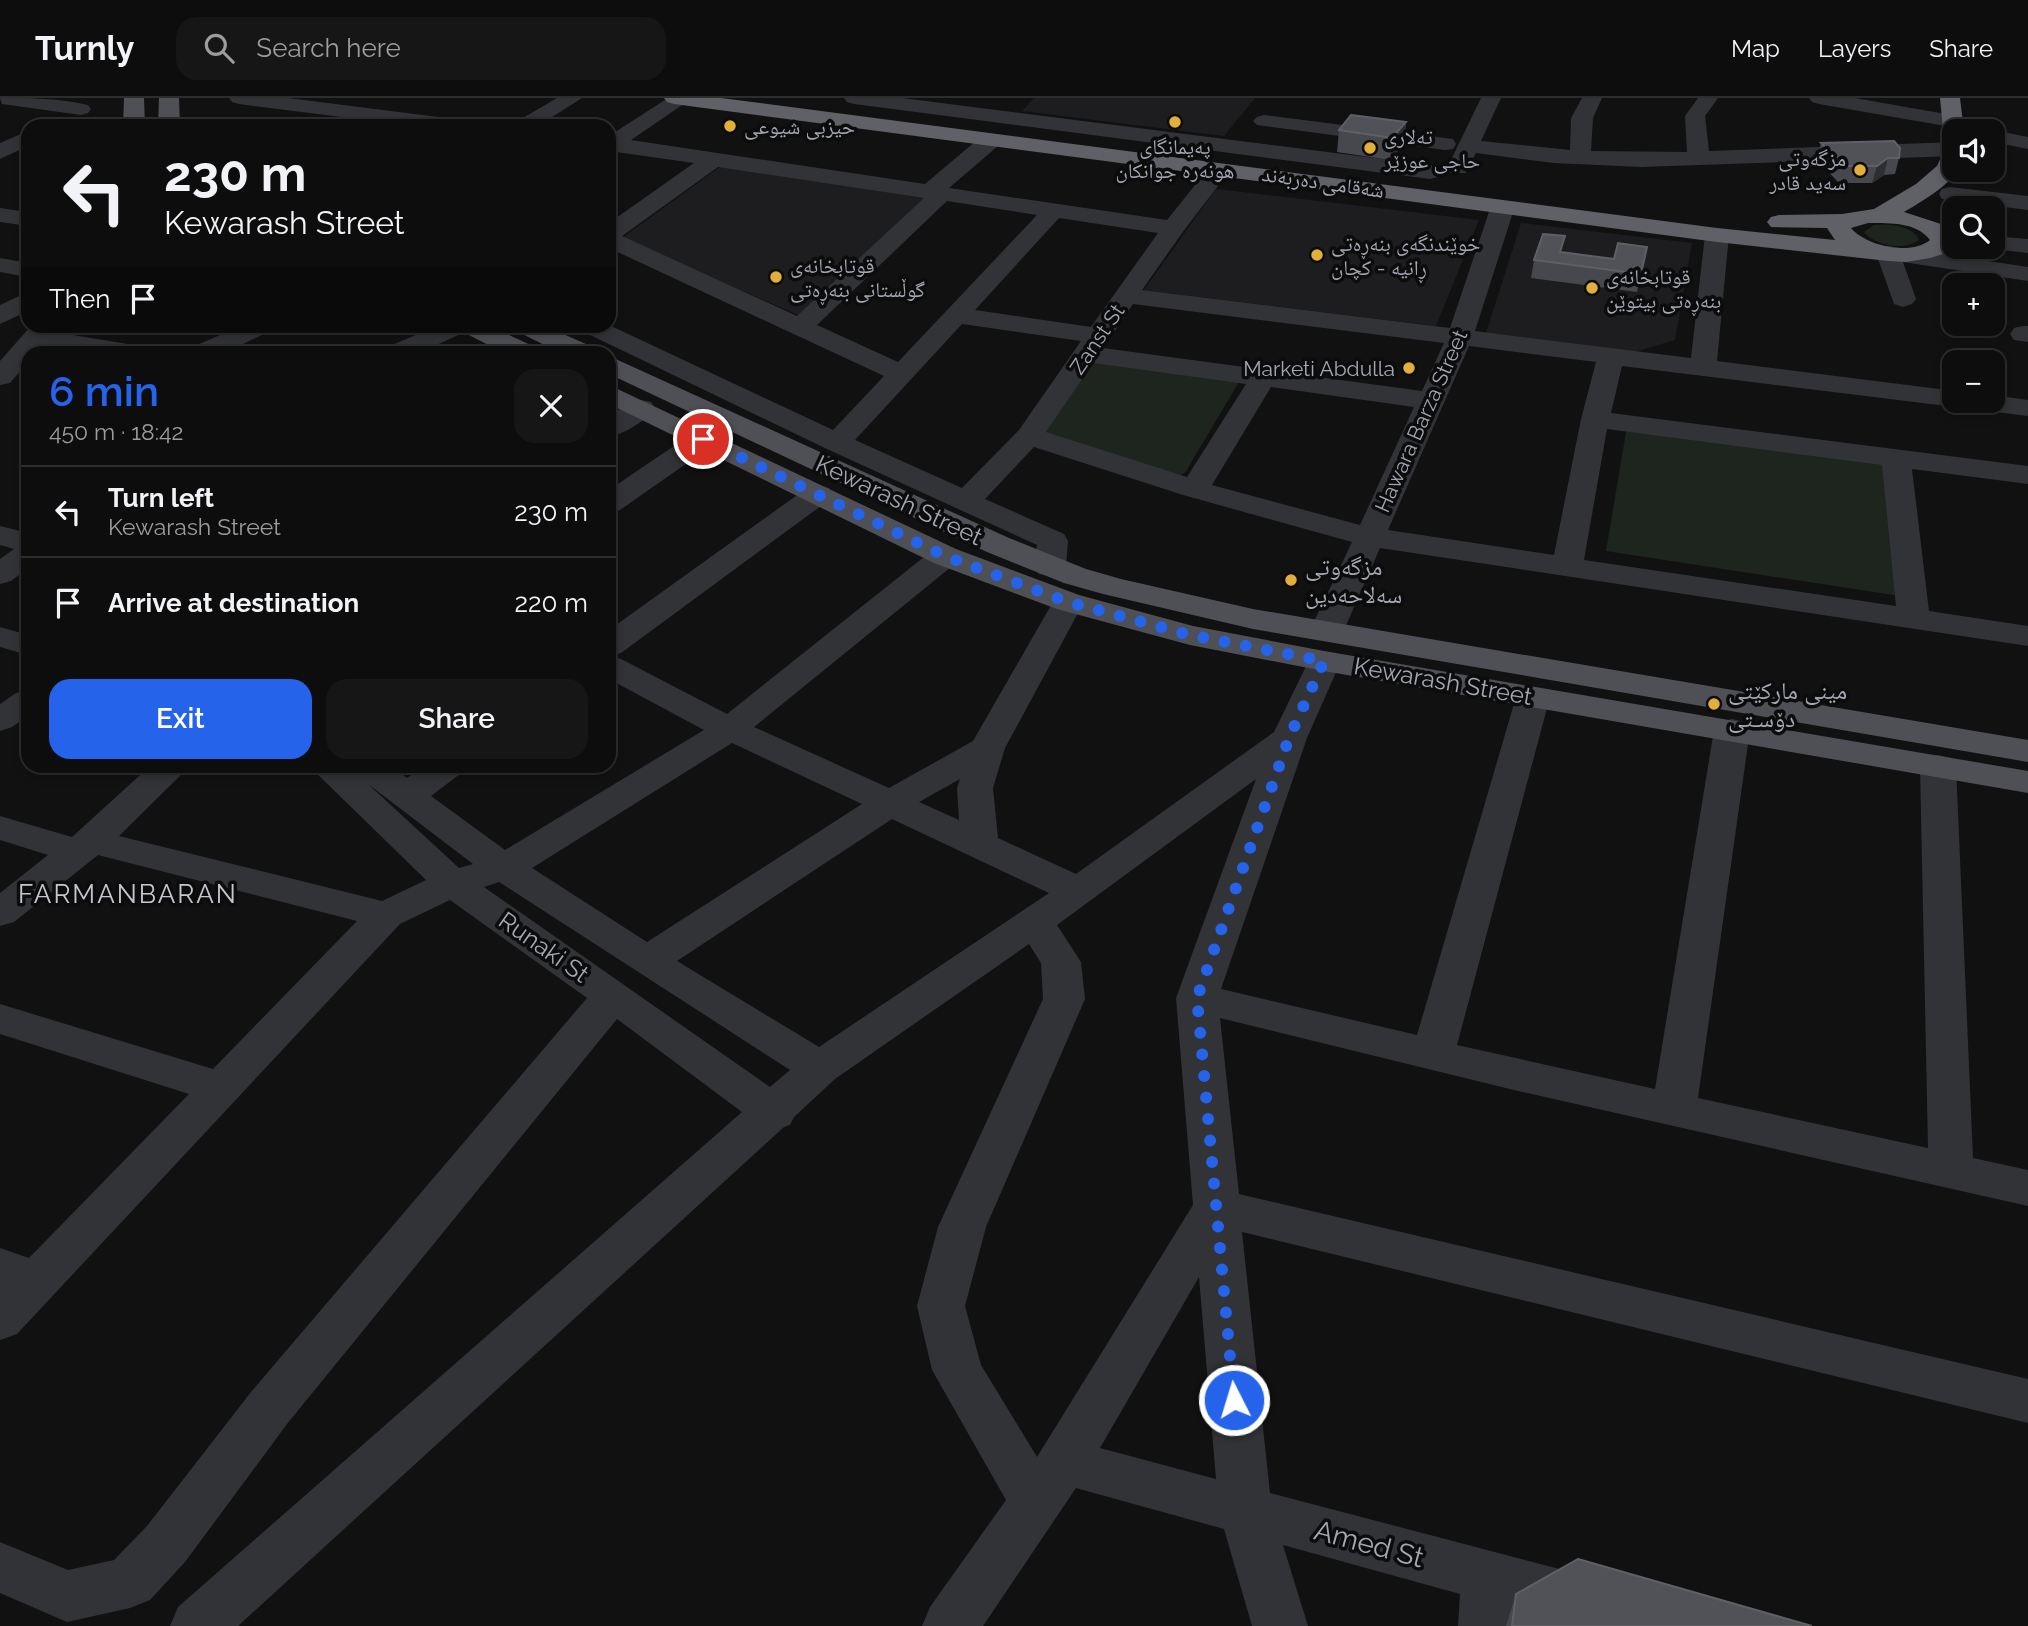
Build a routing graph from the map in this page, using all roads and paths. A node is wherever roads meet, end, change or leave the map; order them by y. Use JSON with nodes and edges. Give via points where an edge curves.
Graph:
{"nodes":[{"id":1,"x":2,"y":98,"type":"edge"},
{"id":2,"x":101,"y":98,"type":"edge"},
{"id":3,"x":134,"y":98,"type":"edge"},
{"id":4,"x":169,"y":98,"type":"edge"},
{"id":5,"x":239,"y":98,"type":"edge"},
{"id":6,"x":572,"y":98,"type":"edge"},
{"id":7,"x":763,"y":98,"type":"edge"},
{"id":8,"x":854,"y":98,"type":"edge"},
{"id":9,"x":1027,"y":98,"type":"edge"},
{"id":10,"x":1491,"y":98,"type":"edge"},
{"id":11,"x":1592,"y":98,"type":"edge"},
{"id":12,"x":1708,"y":98,"type":"edge"},
{"id":13,"x":1819,"y":98,"type":"edge"},
{"id":14,"x":1950,"y":98,"type":"edge"},
{"id":15,"x":1965,"y":98,"type":"edge"},
{"id":16,"x":678,"y":99,"type":"edge"},
{"id":17,"x":374,"y":107,"type":"edge"},
{"id":18,"x":314,"y":108,"type":"junction"},
{"id":19,"x":81,"y":109,"type":"junction"},
{"id":20,"x":1006,"y":118,"type":"junction"},
{"id":21,"x":62,"y":119,"type":"edge"},
{"id":22,"x":134,"y":119,"type":"edge"},
{"id":23,"x":169,"y":119,"type":"edge"},
{"id":24,"x":293,"y":119,"type":"edge"},
{"id":25,"x":400,"y":119,"type":"edge"},
{"id":26,"x":535,"y":119,"type":"edge"},
{"id":27,"x":1960,"y":119,"type":"edge"},
{"id":28,"x":1964,"y":119,"type":"edge"},
{"id":29,"x":1456,"y":121,"type":"dead end"},
{"id":30,"x":1942,"y":123,"type":"edge"},
{"id":31,"x":616,"y":140,"type":"edge"},
{"id":32,"x":991,"y":140,"type":"junction"},
{"id":33,"x":21,"y":141,"type":"edge"},
{"id":34,"x":1445,"y":144,"type":"junction"},
{"id":35,"x":616,"y":145,"type":"edge"},
{"id":36,"x":2005,"y":145,"type":"edge"},
{"id":37,"x":1468,"y":146,"type":"junction"},
{"id":38,"x":1242,"y":148,"type":"junction"},
{"id":39,"x":1942,"y":150,"type":"edge"},
{"id":40,"x":0,"y":152,"type":"edge"},
{"id":41,"x":21,"y":154,"type":"edge"},
{"id":42,"x":2022,"y":157,"type":"edge"},
{"id":43,"x":1580,"y":158,"type":"junction"},
{"id":44,"x":714,"y":159,"type":"junction"},
{"id":45,"x":1699,"y":159,"type":"junction"},
{"id":46,"x":1220,"y":169,"type":"junction"},
{"id":47,"x":1427,"y":179,"type":"junction"},
{"id":48,"x":1947,"y":182,"type":"edge"},
{"id":49,"x":1959,"y":182,"type":"edge"},
{"id":50,"x":1450,"y":189,"type":"junction"},
{"id":51,"x":937,"y":192,"type":"junction"},
{"id":52,"x":2028,"y":203,"type":"edge"},
{"id":53,"x":1503,"y":206,"type":"junction"},
{"id":54,"x":1054,"y":210,"type":"junction"},
{"id":55,"x":1879,"y":216,"type":"junction"},
{"id":56,"x":17,"y":218,"type":"edge"},
{"id":57,"x":1844,"y":221,"type":"junction"},
{"id":58,"x":1173,"y":228,"type":"junction"},
{"id":59,"x":0,"y":231,"type":"edge"},
{"id":60,"x":616,"y":232,"type":"edge"},
{"id":61,"x":1717,"y":235,"type":"junction"},
{"id":62,"x":1942,"y":235,"type":"edge"},
{"id":63,"x":616,"y":240,"type":"edge"},
{"id":64,"x":1942,"y":244,"type":"edge"},
{"id":65,"x":2005,"y":244,"type":"edge"},
{"id":66,"x":2028,"y":246,"type":"edge"},
{"id":67,"x":1894,"y":254,"type":"junction"},
{"id":68,"x":0,"y":265,"type":"edge"},
{"id":69,"x":21,"y":269,"type":"edge"},
{"id":70,"x":2028,"y":274,"type":"edge"},
{"id":71,"x":1126,"y":296,"type":"junction"},
{"id":72,"x":1903,"y":299,"type":"dead end"},
{"id":73,"x":21,"y":304,"type":"edge"},
{"id":74,"x":957,"y":315,"type":"junction"},
{"id":75,"x":0,"y":316,"type":"edge"},
{"id":76,"x":800,"y":327,"type":"junction"},
{"id":77,"x":49,"y":333,"type":"edge"},
{"id":78,"x":246,"y":333,"type":"edge"},
{"id":79,"x":442,"y":333,"type":"edge"},
{"id":80,"x":484,"y":333,"type":"edge"},
{"id":81,"x":540,"y":333,"type":"edge"},
{"id":82,"x":606,"y":333,"type":"edge"},
{"id":83,"x":1460,"y":337,"type":"junction"},
{"id":84,"x":1094,"y":345,"type":"junction"},
{"id":85,"x":105,"y":346,"type":"edge"},
{"id":86,"x":217,"y":346,"type":"edge"},
{"id":87,"x":412,"y":346,"type":"edge"},
{"id":88,"x":511,"y":346,"type":"edge"},
{"id":89,"x":569,"y":346,"type":"edge"},
{"id":90,"x":21,"y":353,"type":"edge"},
{"id":91,"x":1611,"y":356,"type":"junction"},
{"id":92,"x":616,"y":367,"type":"edge"},
{"id":93,"x":1703,"y":368,"type":"junction"},
{"id":94,"x":902,"y":374,"type":"junction"},
{"id":95,"x":0,"y":377,"type":"edge"},
{"id":96,"x":1263,"y":378,"type":"junction"},
{"id":97,"x":616,"y":396,"type":"edge"},
{"id":98,"x":1942,"y":397,"type":"edge"},
{"id":99,"x":1431,"y":401,"type":"junction"},
{"id":100,"x":2005,"y":405,"type":"edge"},
{"id":101,"x":641,"y":408,"type":"junction"},
{"id":102,"x":2028,"y":408,"type":"edge"},
{"id":103,"x":1595,"y":419,"type":"junction"},
{"id":104,"x":616,"y":424,"type":"edge"},
{"id":105,"x":1029,"y":436,"type":"junction"},
{"id":106,"x":703,"y":439,"type":"junction"},
{"id":107,"x":836,"y":443,"type":"junction"},
{"id":108,"x":1896,"y":458,"type":"junction"},
{"id":109,"x":2028,"y":475,"type":"edge"},
{"id":110,"x":1194,"y":489,"type":"junction"},
{"id":111,"x":818,"y":494,"type":"junction"},
{"id":112,"x":616,"y":499,"type":"edge"},
{"id":113,"x":966,"y":501,"type":"junction"},
{"id":114,"x":0,"y":535,"type":"edge"},
{"id":115,"x":1370,"y":537,"type":"junction"},
{"id":116,"x":21,"y":540,"type":"edge"},
{"id":117,"x":945,"y":556,"type":"junction"},
{"id":118,"x":21,"y":558,"type":"edge"},
{"id":119,"x":1050,"y":567,"type":"junction"},
{"id":120,"x":1567,"y":568,"type":"junction"},
{"id":121,"x":0,"y":573,"type":"edge"},
{"id":122,"x":1068,"y":602,"type":"junction"},
{"id":123,"x":1913,"y":618,"type":"junction"},
{"id":124,"x":2028,"y":636,"type":"edge"},
{"id":125,"x":0,"y":637,"type":"edge"},
{"id":126,"x":616,"y":641,"type":"edge"},
{"id":127,"x":21,"y":643,"type":"edge"},
{"id":128,"x":1326,"y":646,"type":"junction"},
{"id":129,"x":616,"y":670,"type":"edge"},
{"id":130,"x":1533,"y":697,"type":"junction"},
{"id":131,"x":21,"y":704,"type":"edge"},
{"id":132,"x":0,"y":720,"type":"edge"},
{"id":133,"x":730,"y":729,"type":"junction"},
{"id":134,"x":1732,"y":730,"type":"junction"},
{"id":135,"x":1289,"y":738,"type":"junction"},
{"id":136,"x":987,"y":748,"type":"junction"},
{"id":137,"x":2028,"y":751,"type":"edge"},
{"id":138,"x":1938,"y":766,"type":"junction"},
{"id":139,"x":164,"y":773,"type":"edge"},
{"id":140,"x":335,"y":773,"type":"edge"},
{"id":141,"x":376,"y":773,"type":"edge"},
{"id":142,"x":438,"y":773,"type":"edge"},
{"id":143,"x":2028,"y":782,"type":"edge"},
{"id":144,"x":407,"y":796,"type":"junction"},
{"id":145,"x":890,"y":803,"type":"junction"},
{"id":146,"x":0,"y":828,"type":"edge"},
{"id":147,"x":979,"y":844,"type":"junction"},
{"id":148,"x":84,"y":846,"type":"junction"},
{"id":149,"x":504,"y":867,"type":"junction"},
{"id":150,"x":453,"y":883,"type":"junction"},
{"id":151,"x":1079,"y":891,"type":"junction"},
{"id":152,"x":0,"y":913,"type":"edge"},
{"id":153,"x":386,"y":915,"type":"junction"},
{"id":154,"x":1034,"y":921,"type":"junction"},
{"id":155,"x":647,"y":961,"type":"junction"},
{"id":156,"x":613,"y":995,"type":"junction"},
{"id":157,"x":1197,"y":998,"type":"junction"},
{"id":158,"x":0,"y":1019,"type":"edge"},
{"id":159,"x":1433,"y":1055,"type":"junction"},
{"id":160,"x":820,"y":1068,"type":"junction"},
{"id":161,"x":221,"y":1088,"type":"junction"},
{"id":162,"x":1674,"y":1110,"type":"junction"},
{"id":163,"x":774,"y":1112,"type":"junction"},
{"id":164,"x":1951,"y":1172,"type":"junction"},
{"id":165,"x":2028,"y":1188,"type":"edge"},
{"id":166,"x":1216,"y":1207,"type":"junction"},
{"id":167,"x":18,"y":1274,"type":"edge"},
{"id":168,"x":0,"y":1320,"type":"edge"},
{"id":169,"x":2028,"y":1401,"type":"edge"},
{"id":170,"x":1050,"y":1482,"type":"junction"},
{"id":171,"x":1245,"y":1510,"type":"junction"},
{"id":172,"x":0,"y":1567,"type":"edge"},
{"id":173,"x":1488,"y":1601,"type":"edge"},
{"id":174,"x":198,"y":1626,"type":"edge"},
{"id":175,"x":950,"y":1626,"type":"edge"},
{"id":176,"x":1280,"y":1626,"type":"edge"},
{"id":177,"x":1674,"y":1626,"type":"edge"}],
"edges":[{"from":1,"to":19,"type":"street"},
{"from":2,"to":19,"type":"street"},
{"from":3,"to":22,"type":"main road"},
{"from":4,"to":23,"type":"main road"},
{"from":5,"to":18,"type":"street"},
{"from":6,"to":26,"type":"street"},
{"from":7,"to":47,"type":"highway","name":"شەقامی دەربەند"},
{"from":8,"to":20,"type":"street"},
{"from":9,"to":20,"type":"street"},
{"from":10,"to":37,"type":"street"},
{"from":11,"to":43,"type":"street","via":[[1582,118]]},
{"from":12,"to":45,"type":"street","via":[[1695,116]]},
{"from":13,"to":30,"type":"street"},
{"from":14,"to":27,"type":"highway"},
{"from":15,"to":28,"type":"highway"},
{"from":16,"to":31,"type":"street"},
{"from":16,"to":32,"type":"highway","name":"شەقامی دەربەند"},
{"from":17,"to":18,"type":"street"},
{"from":17,"to":25,"type":"street"},
{"from":18,"to":24,"type":"street"},
{"from":19,"to":21,"type":"street"},
{"from":20,"to":38,"type":"street"},
{"from":29,"to":34,"type":"street"},
{"from":32,"to":46,"type":"highway","name":"شەقامی دەربەند"},
{"from":32,"to":51,"type":"street"},
{"from":33,"to":40,"type":"street"},
{"from":34,"to":38,"type":"street","via":[[1270,113]]},
{"from":34,"to":47,"type":"street"},
{"from":35,"to":44,"type":"street"},
{"from":36,"to":42,"type":"street"},
{"from":37,"to":43,"type":"street"},
{"from":37,"to":50,"type":"street"},
{"from":38,"to":47,"type":"street"},
{"from":39,"to":45,"type":"street"},
{"from":40,"to":41,"type":"street"},
{"from":43,"to":45,"type":"street"},
{"from":44,"to":51,"type":"street"},
{"from":44,"to":60,"type":"street"},
{"from":46,"to":53,"type":"highway","name":"شەقامی دەربەند"},
{"from":46,"to":58,"type":"street","name":"Zanst St"},
{"from":47,"to":50,"type":"highway","name":"شەقامی دەربەند"},
{"from":48,"to":55,"type":"highway"},
{"from":49,"to":52,"type":"street"},
{"from":50,"to":57,"type":"highway","name":"شەقامی دەربەند","via":[[1665,217],[1747,223]]},
{"from":51,"to":54,"type":"street"},
{"from":51,"to":76,"type":"street"},
{"from":53,"to":61,"type":"highway","name":"شەقامی دەربەند"},
{"from":53,"to":83,"type":"street","name":"Hawara Barza Street"},
{"from":54,"to":58,"type":"street"},
{"from":54,"to":74,"type":"street"},
{"from":55,"to":57,"type":"highway","name":"شەقامی دەربەند"},
{"from":55,"to":62,"type":"highway","via":[[1920,223]]},
{"from":56,"to":59,"type":"street"},
{"from":57,"to":67,"type":"highway","via":[[1839,232],[1849,241]]},
{"from":58,"to":71,"type":"street","name":"Zanst St"},
{"from":61,"to":67,"type":"highway","name":"شەقامی دەربەند"},
{"from":61,"to":93,"type":"street"},
{"from":63,"to":76,"type":"street"},
{"from":64,"to":67,"type":"highway","via":[[1922,254]]},
{"from":65,"to":66,"type":"street"},
{"from":67,"to":70,"type":"street"},
{"from":67,"to":72,"type":"street"},
{"from":68,"to":69,"type":"street"},
{"from":71,"to":83,"type":"street"},
{"from":71,"to":84,"type":"street","name":"Zanst St"},
{"from":73,"to":75,"type":"street"},
{"from":74,"to":84,"type":"street"},
{"from":74,"to":94,"type":"street"},
{"from":76,"to":94,"type":"street"},
{"from":77,"to":85,"type":"street"},
{"from":78,"to":86,"type":"street"},
{"from":79,"to":87,"type":"street"},
{"from":80,"to":88,"type":"main road"},
{"from":81,"to":89,"type":"main road"},
{"from":82,"to":107,"type":"street"},
{"from":83,"to":91,"type":"street"},
{"from":83,"to":99,"type":"street","name":"Hawara Barza Street"},
{"from":84,"to":96,"type":"street"},
{"from":84,"to":105,"type":"street","name":"Zanst St"},
{"from":90,"to":95,"type":"street"},
{"from":91,"to":93,"type":"street"},
{"from":91,"to":103,"type":"street"},
{"from":92,"to":119,"type":"main road","name":"Kewarash Street"},
{"from":93,"to":98,"type":"street"},
{"from":94,"to":107,"type":"street"},
{"from":96,"to":99,"type":"street"},
{"from":96,"to":110,"type":"street"},
{"from":97,"to":101,"type":"main road","name":"Kewarash Street"},
{"from":99,"to":115,"type":"street","name":"Hawara Barza Street"},
{"from":100,"to":102,"type":"street"},
{"from":101,"to":104,"type":"street"},
{"from":101,"to":106,"type":"main road","name":"Kewarash Street"},
{"from":103,"to":108,"type":"street"},
{"from":103,"to":120,"type":"street"},
{"from":105,"to":110,"type":"street"},
{"from":105,"to":113,"type":"street","name":"Zanst St"},
{"from":106,"to":111,"type":"main road","name":"Kewarash Street"},
{"from":106,"to":112,"type":"street"},
{"from":107,"to":113,"type":"street"},
{"from":108,"to":109,"type":"street"},
{"from":108,"to":123,"type":"street"},
{"from":110,"to":115,"type":"street"},
{"from":111,"to":117,"type":"main road","name":"Kewarash Street"},
{"from":111,"to":126,"type":"street"},
{"from":113,"to":119,"type":"street","via":[[1053,541]]},
{"from":114,"to":116,"type":"street"},
{"from":115,"to":120,"type":"street"},
{"from":115,"to":128,"type":"street","name":"Hawara Barza Street"},
{"from":117,"to":122,"type":"main road","name":"Kewarash Street"},
{"from":117,"to":133,"type":"street"},
{"from":118,"to":121,"type":"street"},
{"from":119,"to":128,"type":"main road","name":"Kewarash Street"},
{"from":120,"to":123,"type":"street"},
{"from":122,"to":128,"type":"main road","name":"Kewarash Street","via":[[1190,635]]},
{"from":122,"to":136,"type":"street"},
{"from":123,"to":124,"type":"street"},
{"from":125,"to":127,"type":"street"},
{"from":128,"to":130,"type":"main road","name":"Kewarash Street"},
{"from":128,"to":135,"type":"street","name":"Hawara Barza Street"},
{"from":128,"to":137,"type":"main road","name":"Kewarash Street"},
{"from":129,"to":133,"type":"street"},
{"from":130,"to":134,"type":"main road","name":"Kewarash Street"},
{"from":130,"to":159,"type":"street"},
{"from":131,"to":132,"type":"street"},
{"from":133,"to":145,"type":"street"},
{"from":133,"to":149,"type":"street"},
{"from":134,"to":138,"type":"main road","name":"Kewarash Street"},
{"from":134,"to":162,"type":"street"},
{"from":135,"to":151,"type":"street"},
{"from":135,"to":157,"type":"street","name":"Hawara Barza Street"},
{"from":136,"to":145,"type":"street"},
{"from":136,"to":147,"type":"street","via":[[975,788]]},
{"from":138,"to":143,"type":"main road","name":"Kewarash Street"},
{"from":138,"to":164,"type":"street"},
{"from":139,"to":148,"type":"street"},
{"from":140,"to":150,"type":"street","name":"Runaki St"},
{"from":141,"to":144,"type":"street","name":"Runaki St"},
{"from":142,"to":144,"type":"street"},
{"from":144,"to":149,"type":"street","name":"Runaki St"},
{"from":145,"to":147,"type":"street"},
{"from":145,"to":155,"type":"street"},
{"from":146,"to":148,"type":"street"},
{"from":147,"to":151,"type":"street"},
{"from":148,"to":152,"type":"street"},
{"from":148,"to":153,"type":"street"},
{"from":149,"to":150,"type":"street"},
{"from":149,"to":155,"type":"street","name":"Runaki St"},
{"from":150,"to":153,"type":"street"},
{"from":150,"to":156,"type":"street","name":"Runaki St"},
{"from":151,"to":154,"type":"street"},
{"from":153,"to":161,"type":"street"},
{"from":154,"to":160,"type":"street"},
{"from":154,"to":170,"type":"street","via":[[1061,962],[1063,999],[962,1227],[942,1306],[957,1370]]},
{"from":155,"to":160,"type":"street","name":"Runaki St"},
{"from":156,"to":163,"type":"street","name":"Runaki St"},
{"from":156,"to":172,"type":"street","via":[[268,1408],[166,1544],[130,1582],[67,1596]]},
{"from":157,"to":159,"type":"street"},
{"from":157,"to":166,"type":"street"},
{"from":158,"to":161,"type":"street"},
{"from":159,"to":162,"type":"street"},
{"from":160,"to":163,"type":"street"},
{"from":161,"to":167,"type":"street"},
{"from":162,"to":164,"type":"street"},
{"from":163,"to":174,"type":"street"},
{"from":164,"to":165,"type":"street"},
{"from":166,"to":169,"type":"street"},
{"from":166,"to":170,"type":"street"},
{"from":166,"to":171,"type":"street"},
{"from":167,"to":168,"type":"street"},
{"from":170,"to":171,"type":"street","name":"Amed St"},
{"from":170,"to":175,"type":"street"},
{"from":171,"to":173,"type":"street","name":"Amed St"},
{"from":171,"to":176,"type":"street"},
{"from":173,"to":177,"type":"street","name":"Amed St"}]}
